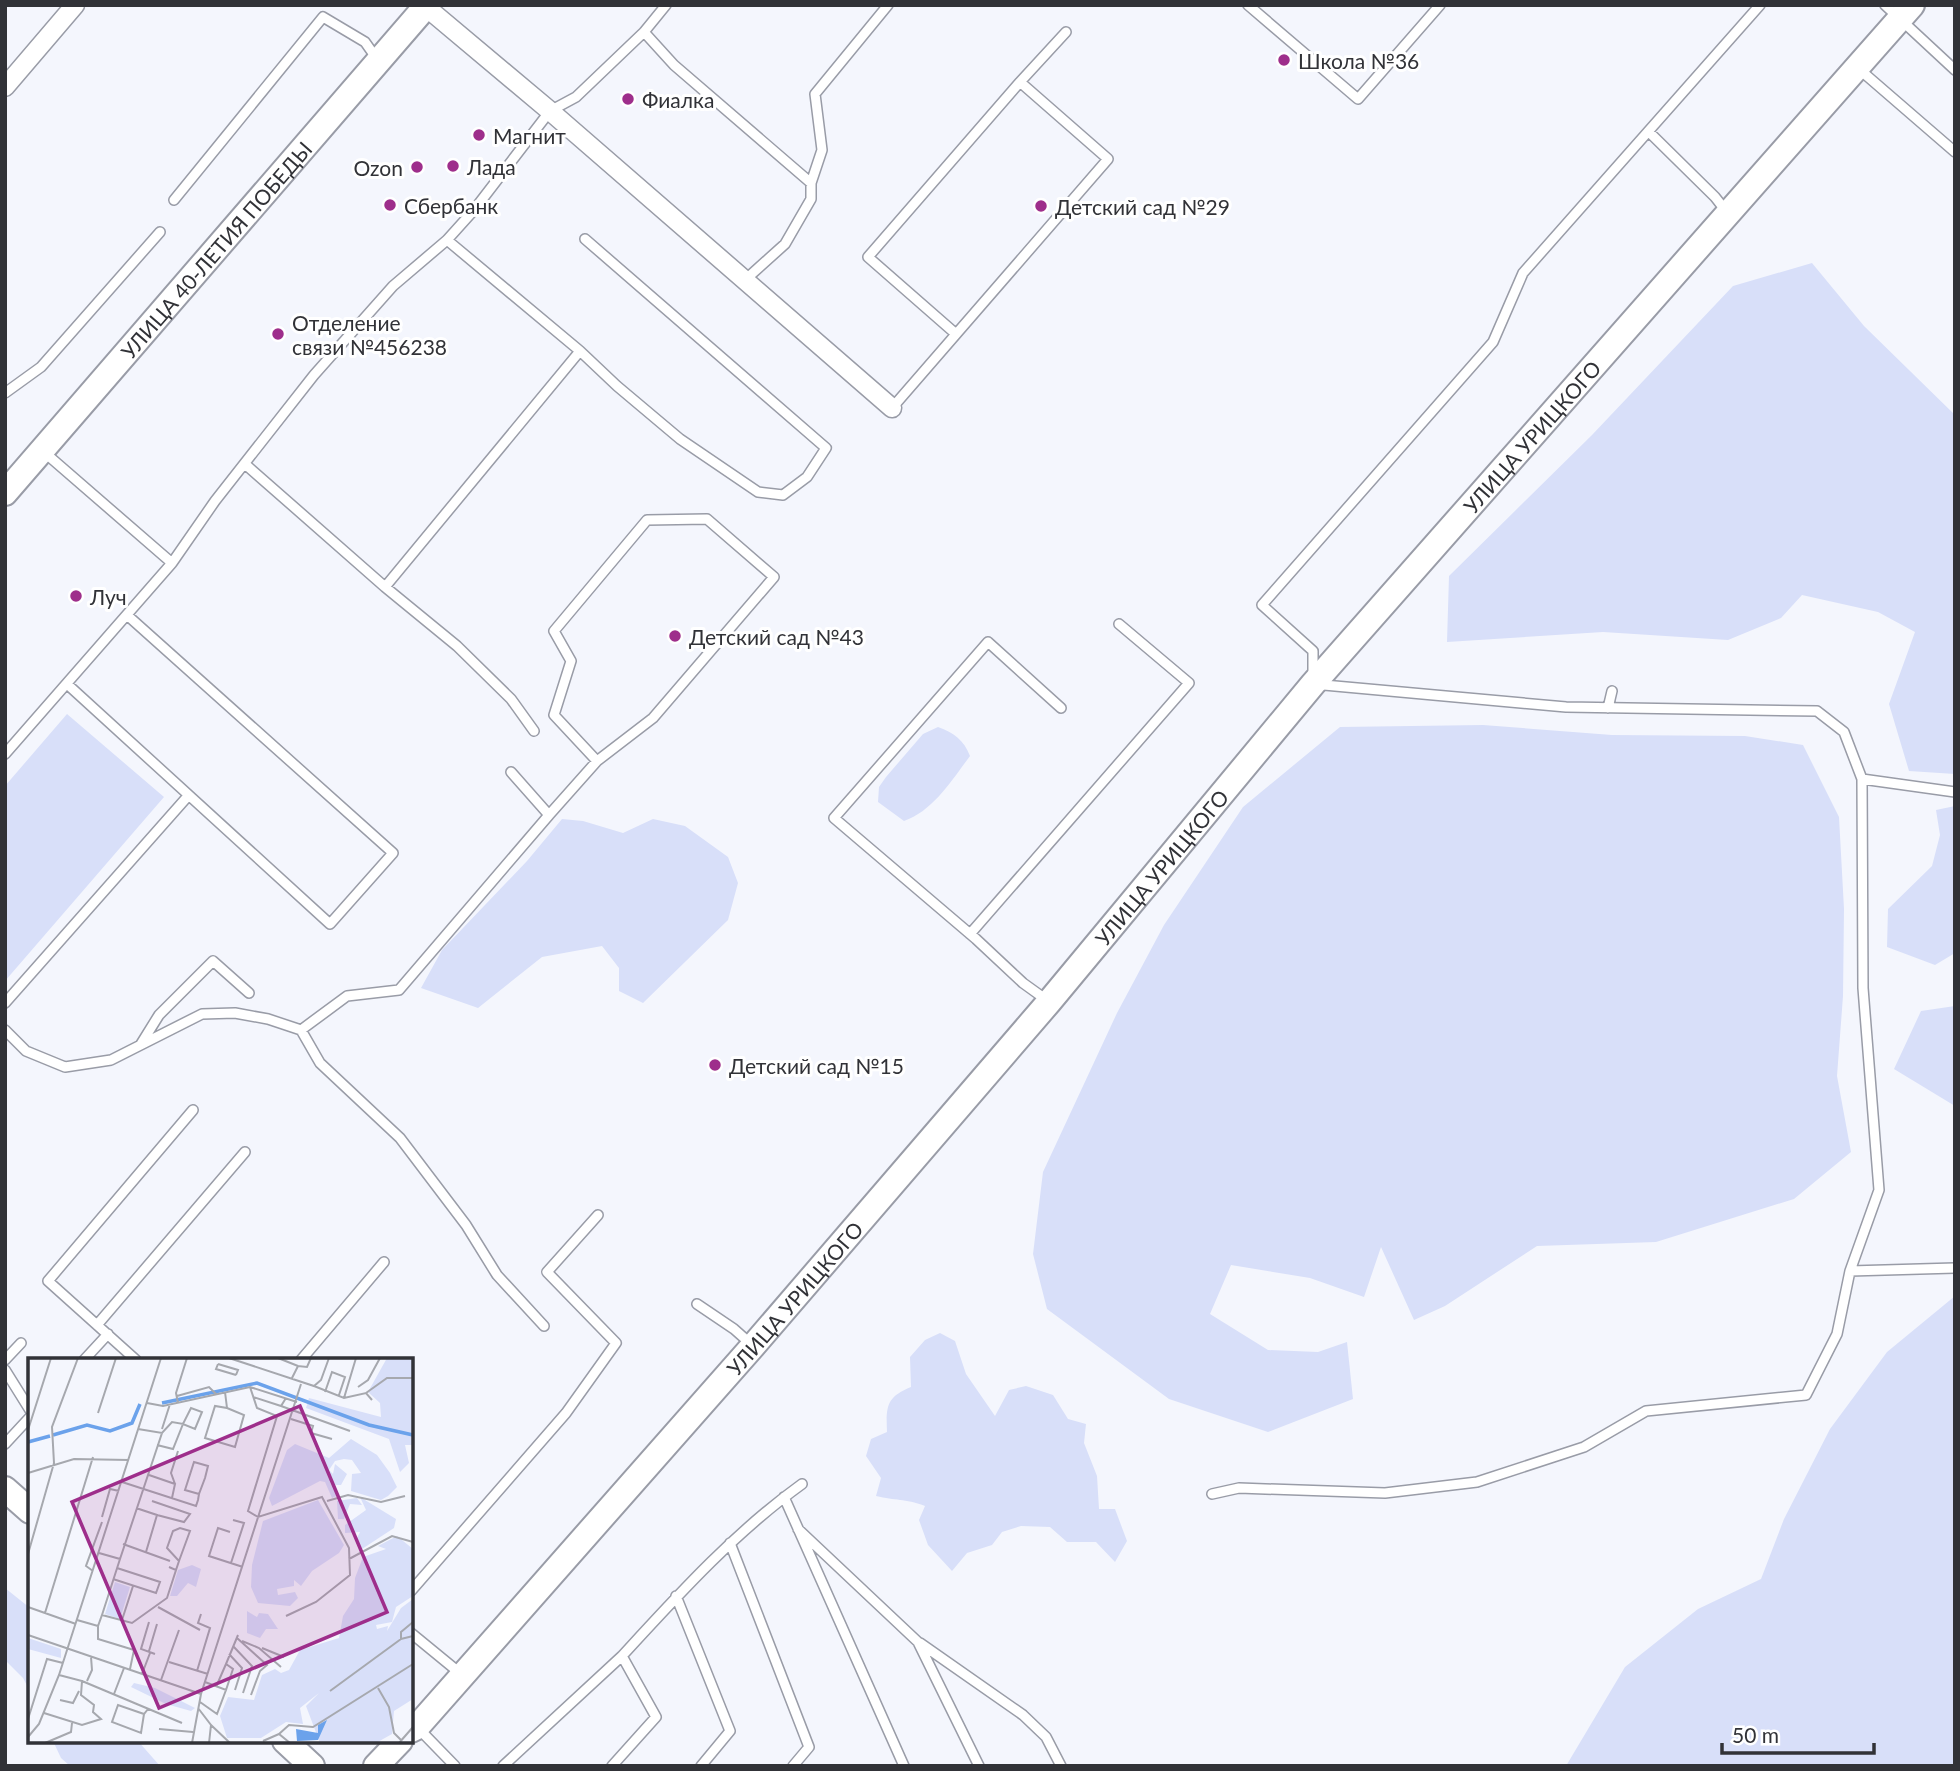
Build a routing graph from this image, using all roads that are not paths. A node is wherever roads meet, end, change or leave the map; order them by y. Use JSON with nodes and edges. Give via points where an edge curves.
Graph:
{"nodes":[{"id":1,"x":75,"y":5,"type":"edge"},
{"id":2,"x":666,"y":5,"type":"edge"},
{"id":3,"x":888,"y":5,"type":"edge"},
{"id":4,"x":1248,"y":5,"type":"edge"},
{"id":5,"x":1440,"y":5,"type":"edge"},
{"id":6,"x":1760,"y":5,"type":"edge"},
{"id":7,"x":427,"y":6,"type":"edge"},
{"id":8,"x":1899,"y":10,"type":"edge"},
{"id":9,"x":644,"y":32,"type":"junction"},
{"id":10,"x":1066,"y":32,"type":"dead end"},
{"id":11,"x":379,"y":60,"type":"junction"},
{"id":12,"x":1857,"y":68,"type":"junction"},
{"id":13,"x":1955,"y":70,"type":"edge"},
{"id":14,"x":1020,"y":82,"type":"junction"},
{"id":15,"x":5,"y":87,"type":"edge"},
{"id":16,"x":550,"y":111,"type":"junction"},
{"id":17,"x":1649,"y":132,"type":"junction"},
{"id":18,"x":1955,"y":152,"type":"edge"},
{"id":19,"x":811,"y":183,"type":"junction"},
{"id":20,"x":174,"y":200,"type":"dead end"},
{"id":21,"x":1729,"y":215,"type":"junction"},
{"id":22,"x":160,"y":232,"type":"dead end"},
{"id":23,"x":585,"y":239,"type":"dead end"},
{"id":24,"x":447,"y":240,"type":"junction"},
{"id":25,"x":745,"y":280,"type":"junction"},
{"id":26,"x":956,"y":334,"type":"junction"},
{"id":27,"x":580,"y":351,"type":"junction"},
{"id":28,"x":5,"y":393,"type":"edge"},
{"id":29,"x":892,"y":408,"type":"joint"},
{"id":30,"x":42,"y":450,"type":"junction"},
{"id":31,"x":245,"y":464,"type":"junction"},
{"id":32,"x":5,"y":493,"type":"edge"},
{"id":33,"x":172,"y":563,"type":"junction"},
{"id":34,"x":385,"y":587,"type":"junction"},
{"id":35,"x":127,"y":615,"type":"junction"},
{"id":36,"x":1119,"y":624,"type":"dead end"},
{"id":37,"x":67,"y":684,"type":"junction"},
{"id":38,"x":1313,"y":684,"type":"junction"},
{"id":39,"x":1612,"y":691,"type":"dead end"},
{"id":40,"x":1061,"y":708,"type":"dead end"},
{"id":41,"x":1608,"y":708,"type":"junction"},
{"id":42,"x":534,"y":731,"type":"dead end"},
{"id":43,"x":5,"y":754,"type":"edge"},
{"id":44,"x":597,"y":761,"type":"junction"},
{"id":45,"x":511,"y":772,"type":"dead end"},
{"id":46,"x":1862,"y":779,"type":"junction"},
{"id":47,"x":1955,"y":792,"type":"edge"},
{"id":48,"x":188,"y":796,"type":"junction"},
{"id":49,"x":548,"y":815,"type":"junction"},
{"id":50,"x":970,"y":934,"type":"junction"},
{"id":51,"x":249,"y":993,"type":"dead end"},
{"id":52,"x":1049,"y":1002,"type":"junction"},
{"id":53,"x":5,"y":1003,"type":"edge"},
{"id":54,"x":5,"y":1030,"type":"edge"},
{"id":55,"x":301,"y":1030,"type":"junction"},
{"id":56,"x":140,"y":1045,"type":"junction"},
{"id":57,"x":193,"y":1110,"type":"dead end"},
{"id":58,"x":245,"y":1152,"type":"dead end"},
{"id":59,"x":598,"y":1215,"type":"dead end"},
{"id":60,"x":384,"y":1262,"type":"dead end"},
{"id":61,"x":1955,"y":1268,"type":"edge"},
{"id":62,"x":1850,"y":1270,"type":"junction"},
{"id":63,"x":697,"y":1304,"type":"dead end"},
{"id":64,"x":97,"y":1325,"type":"junction"},
{"id":65,"x":544,"y":1326,"type":"dead end"},
{"id":66,"x":108,"y":1334,"type":"junction"},
{"id":67,"x":21,"y":1343,"type":"dead end"},
{"id":68,"x":753,"y":1346,"type":"junction"},
{"id":69,"x":86,"y":1358,"type":"edge"},
{"id":70,"x":134,"y":1358,"type":"edge"},
{"id":71,"x":303,"y":1358,"type":"edge"},
{"id":72,"x":5,"y":1360,"type":"edge"},
{"id":73,"x":5,"y":1370,"type":"edge"},
{"id":74,"x":28,"y":1407,"type":"edge"},
{"id":75,"x":28,"y":1419,"type":"edge"},
{"id":76,"x":5,"y":1444,"type":"edge"},
{"id":77,"x":802,"y":1484,"type":"dead end"},
{"id":78,"x":5,"y":1489,"type":"edge"},
{"id":79,"x":1212,"y":1494,"type":"dead end"},
{"id":80,"x":784,"y":1497,"type":"junction"},
{"id":81,"x":28,"y":1509,"type":"edge"},
{"id":82,"x":798,"y":1529,"type":"junction"},
{"id":83,"x":730,"y":1543,"type":"junction"},
{"id":84,"x":413,"y":1589,"type":"edge"},
{"id":85,"x":676,"y":1596,"type":"junction"},
{"id":86,"x":413,"y":1635,"type":"edge"},
{"id":87,"x":918,"y":1642,"type":"junction"},
{"id":88,"x":622,"y":1656,"type":"junction"},
{"id":89,"x":463,"y":1675,"type":"junction"},
{"id":90,"x":413,"y":1729,"type":"edge"},
{"id":91,"x":413,"y":1736,"type":"edge"},
{"id":92,"x":287,"y":1743,"type":"edge"},
{"id":93,"x":399,"y":1743,"type":"edge"},
{"id":94,"x":313,"y":1766,"type":"edge"},
{"id":95,"x":376,"y":1766,"type":"edge"},
{"id":96,"x":455,"y":1766,"type":"edge"},
{"id":97,"x":503,"y":1766,"type":"edge"},
{"id":98,"x":612,"y":1766,"type":"edge"},
{"id":99,"x":701,"y":1766,"type":"edge"},
{"id":100,"x":793,"y":1766,"type":"edge"},
{"id":101,"x":904,"y":1766,"type":"edge"},
{"id":102,"x":979,"y":1766,"type":"edge"},
{"id":103,"x":1061,"y":1766,"type":"edge"}],
"edges":[{"from":1,"to":15,"type":"street"},
{"from":2,"to":9,"type":"lane"},
{"from":3,"to":19,"type":"lane","via":[[815,94],[822,150]]},
{"from":4,"to":5,"type":"lane","via":[[1359,99]]},
{"from":6,"to":17,"type":"lane"},
{"from":7,"to":11,"type":"street","name":"УЛИЦА 40-ЛЕТИЯ ПОБЕДЫ"},
{"from":7,"to":16,"type":"street"},
{"from":8,"to":12,"type":"street","name":"УЛИЦА УРИЦКОГО"},
{"from":8,"to":13,"type":"lane"},
{"from":9,"to":16,"type":"lane","via":[[576,97]]},
{"from":9,"to":19,"type":"lane","via":[[674,65]]},
{"from":10,"to":14,"type":"lane"},
{"from":11,"to":20,"type":"lane","via":[[365,42],[323,17]]},
{"from":11,"to":30,"type":"street","name":"УЛИЦА 40-ЛЕТИЯ ПОБЕДЫ"},
{"from":12,"to":18,"type":"lane"},
{"from":12,"to":21,"type":"street","name":"УЛИЦА УРИЦКОГО"},
{"from":14,"to":26,"type":"lane","via":[[1108,159]]},
{"from":14,"to":26,"type":"lane","via":[[868,257]]},
{"from":16,"to":24,"type":"lane"},
{"from":16,"to":25,"type":"street"},
{"from":17,"to":21,"type":"lane"},
{"from":17,"to":38,"type":"lane","via":[[1523,273],[1493,342],[1262,605],[1313,651]]},
{"from":19,"to":25,"type":"lane","via":[[811,200],[785,244]]},
{"from":21,"to":38,"type":"street","name":"УЛИЦА УРИЦКОГО"},
{"from":22,"to":28,"type":"lane","via":[[41,367]]},
{"from":23,"to":27,"type":"lane","via":[[826,448],[807,477],[783,495],[758,492],[680,439]]},
{"from":24,"to":27,"type":"lane"},
{"from":24,"to":31,"type":"lane","via":[[393,286],[314,375]]},
{"from":25,"to":29,"type":"street"},
{"from":26,"to":29,"type":"lane"},
{"from":27,"to":34,"type":"lane"},
{"from":30,"to":32,"type":"street","name":"УЛИЦА 40-ЛЕТИЯ ПОБЕДЫ"},
{"from":30,"to":33,"type":"lane"},
{"from":31,"to":33,"type":"lane"},
{"from":31,"to":34,"type":"lane"},
{"from":33,"to":35,"type":"lane"},
{"from":34,"to":42,"type":"lane","via":[[457,646],[511,699]]},
{"from":35,"to":37,"type":"lane"},
{"from":35,"to":48,"type":"lane","via":[[393,853],[330,924]]},
{"from":36,"to":50,"type":"lane","via":[[1189,683]]},
{"from":37,"to":43,"type":"lane"},
{"from":37,"to":48,"type":"lane"},
{"from":38,"to":41,"type":"lane"},
{"from":38,"to":52,"type":"street","name":"УЛИЦА УРИЦКОГО"},
{"from":39,"to":41,"type":"lane"},
{"from":40,"to":50,"type":"lane","via":[[988,642],[834,818]]},
{"from":41,"to":46,"type":"lane","via":[[1817,711],[1844,732]]},
{"from":44,"to":44,"type":"lane","via":[[554,715],[571,661],[554,631],[647,520],[708,519],[774,577],[653,718]]},
{"from":44,"to":49,"type":"lane"},
{"from":45,"to":49,"type":"lane"},
{"from":46,"to":47,"type":"lane"},
{"from":46,"to":62,"type":"lane","via":[[1863,988],[1879,1190]]},
{"from":48,"to":53,"type":"lane"},
{"from":49,"to":55,"type":"lane","via":[[399,990],[347,996]]},
{"from":50,"to":52,"type":"lane"},
{"from":51,"to":56,"type":"lane","via":[[213,961],[159,1015]]},
{"from":52,"to":68,"type":"street","name":"УЛИЦА УРИЦКОГО"},
{"from":54,"to":56,"type":"lane","via":[[26,1051],[65,1067],[111,1060]]},
{"from":55,"to":56,"type":"lane","via":[[235,1013],[202,1014]]},
{"from":55,"to":65,"type":"lane","via":[[320,1063],[400,1138],[466,1225],[497,1275]]},
{"from":57,"to":64,"type":"lane","via":[[48,1281]]},
{"from":58,"to":64,"type":"lane"},
{"from":59,"to":84,"type":"lane","via":[[547,1272],[616,1343],[566,1413]]},
{"from":60,"to":71,"type":"lane"},
{"from":61,"to":62,"type":"lane"},
{"from":62,"to":79,"type":"lane","via":[[1838,1334],[1806,1395],[1646,1411],[1584,1447],[1477,1482],[1385,1493],[1239,1488]]},
{"from":63,"to":68,"type":"lane"},
{"from":64,"to":66,"type":"lane"},
{"from":66,"to":69,"type":"lane"},
{"from":66,"to":70,"type":"lane"},
{"from":67,"to":72,"type":"lane"},
{"from":68,"to":89,"type":"street","name":"УЛИЦА УРИЦКОГО"},
{"from":73,"to":74,"type":"lane"},
{"from":75,"to":76,"type":"lane"},
{"from":77,"to":80,"type":"lane"},
{"from":78,"to":81,"type":"street"},
{"from":80,"to":82,"type":"lane"},
{"from":80,"to":83,"type":"lane"},
{"from":82,"to":87,"type":"lane"},
{"from":82,"to":101,"type":"lane"},
{"from":83,"to":85,"type":"lane"},
{"from":83,"to":100,"type":"lane","via":[[809,1747]]},
{"from":85,"to":88,"type":"lane"},
{"from":85,"to":99,"type":"lane","via":[[730,1731]]},
{"from":86,"to":89,"type":"lane"},
{"from":87,"to":102,"type":"lane"},
{"from":87,"to":103,"type":"lane","via":[[1023,1715],[1046,1737]]},
{"from":88,"to":97,"type":"lane"},
{"from":88,"to":98,"type":"lane","via":[[656,1717]]},
{"from":89,"to":90,"type":"street","name":"УЛИЦА УРИЦКОГО"},
{"from":91,"to":96,"type":"lane"},
{"from":92,"to":94,"type":"street"},
{"from":93,"to":95,"type":"street","name":"УЛИЦА УРИЦКОГО"}]}
